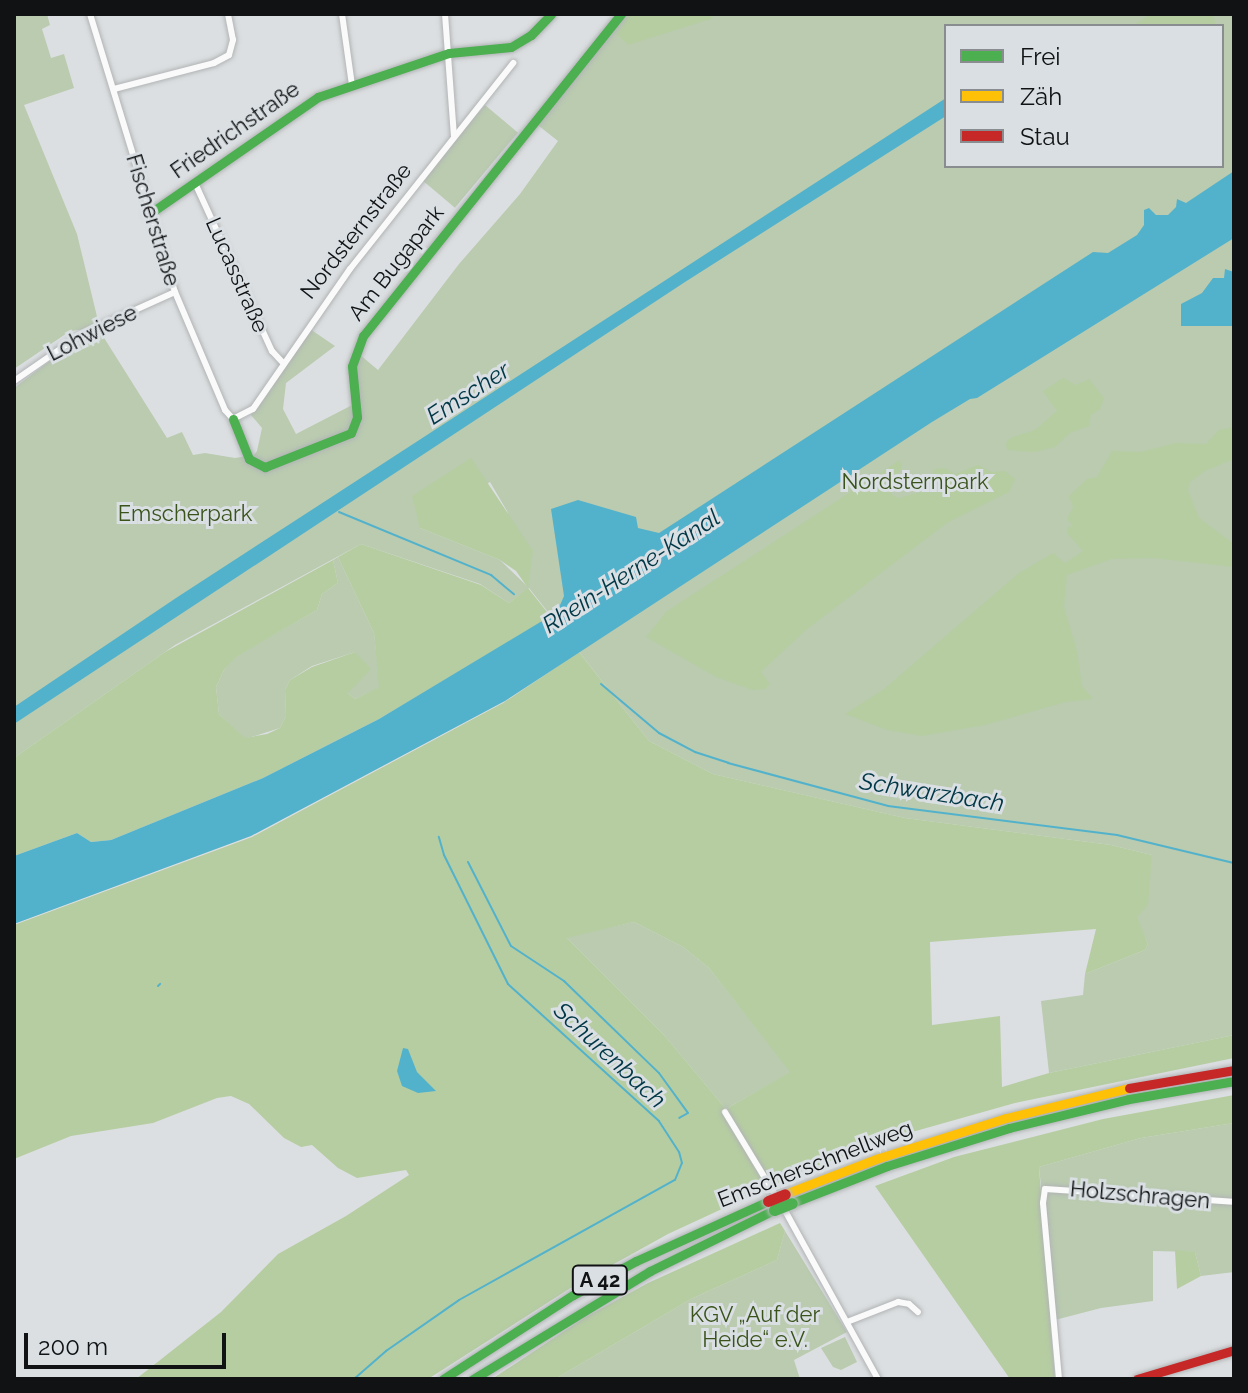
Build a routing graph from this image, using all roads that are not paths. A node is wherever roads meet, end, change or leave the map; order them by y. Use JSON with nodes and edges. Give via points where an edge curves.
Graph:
{"nodes":[{"id":1,"x":90,"y":14,"type":"edge"},
{"id":2,"x":228,"y":14,"type":"edge"},
{"id":3,"x":342,"y":14,"type":"edge"},
{"id":4,"x":445,"y":14,"type":"edge"},
{"id":5,"x":551,"y":14,"type":"edge"},
{"id":6,"x":621,"y":14,"type":"edge"},
{"id":7,"x":449,"y":53,"type":"junction"},
{"id":8,"x":513,"y":63,"type":"dead end"},
{"id":9,"x":352,"y":85,"type":"junction"},
{"id":10,"x":114,"y":89,"type":"junction"},
{"id":11,"x":454,"y":136,"type":"junction"},
{"id":12,"x":195,"y":183,"type":"junction"},
{"id":13,"x":149,"y":214,"type":"junction"},
{"id":14,"x":175,"y":292,"type":"junction"},
{"id":15,"x":283,"y":363,"type":"junction"},
{"id":16,"x":14,"y":381,"type":"edge"},
{"id":17,"x":233,"y":419,"type":"junction"},
{"id":18,"x":1234,"y":1070,"type":"edge"},
{"id":19,"x":1234,"y":1081,"type":"edge"},
{"id":20,"x":725,"y":1112,"type":"dead end"},
{"id":21,"x":883,"y":1162,"type":"junction"},
{"id":22,"x":1234,"y":1202,"type":"edge"},
{"id":23,"x":771,"y":1206,"type":"junction"},
{"id":24,"x":918,"y":1312,"type":"dead end"},
{"id":25,"x":847,"y":1322,"type":"junction"},
{"id":26,"x":1234,"y":1350,"type":"edge"},
{"id":27,"x":443,"y":1379,"type":"edge"},
{"id":28,"x":473,"y":1379,"type":"edge"},
{"id":29,"x":878,"y":1379,"type":"edge"},
{"id":30,"x":1059,"y":1379,"type":"edge"},
{"id":31,"x":1137,"y":1379,"type":"edge"}],
"edges":[{"from":1,"to":10,"type":"street","name":"Fischerstraße"},
{"from":2,"to":10,"type":"street","via":[[233,40],[229,55]]},
{"from":3,"to":9,"type":"street"},
{"from":4,"to":7,"type":"street"},
{"from":5,"to":7,"type":"main road","name":"Friedrichstraße","via":[[531,35],[502,49]]},
{"from":6,"to":17,"type":"main road","name":"Am Bugapark","via":[[363,336],[352,366],[357,417],[351,433],[265,467],[249,459]]},
{"from":7,"to":9,"type":"main road","name":"Friedrichstraße"},
{"from":7,"to":11,"type":"street"},
{"from":8,"to":11,"type":"street","name":"Nordsternstraße"},
{"from":9,"to":12,"type":"main road","name":"Friedrichstraße","via":[[318,97]]},
{"from":10,"to":13,"type":"street","name":"Fischerstraße"},
{"from":11,"to":15,"type":"street","name":"Nordsternstraße"},
{"from":12,"to":13,"type":"main road","name":"Friedrichstraße"},
{"from":12,"to":15,"type":"street","name":"Lucasstraße","via":[[272,351]]},
{"from":13,"to":14,"type":"street","name":"Fischerstraße"},
{"from":14,"to":16,"type":"street","name":"Lohwiese","via":[[82,334]]},
{"from":14,"to":17,"type":"street","name":"Fischerstraße"},
{"from":15,"to":17,"type":"street","name":"Nordsternstraße","via":[[253,409]]},
{"from":18,"to":21,"type":"main road","name":"Emscherschnellweg","number":"A 42","via":[[1066,1101]]},
{"from":19,"to":21,"type":"main road","name":"Emscherschnellweg","number":"A 42","via":[[1070,1112]]},
{"from":20,"to":25,"type":"street"},
{"from":21,"to":23,"type":"main road","name":"Emscherschnellweg","number":"A 42","bridge":true},
{"from":22,"to":30,"type":"street","name":"Holzschragen","via":[[1045,1189]]},
{"from":23,"to":27,"type":"main road","name":"Emscherschnellweg","number":"A 42","via":[[636,1261]]},
{"from":23,"to":28,"type":"main road","name":"Emscherschnellweg","number":"A 42","via":[[650,1271]]},
{"from":24,"to":25,"type":"street","via":[[898,1302]]},
{"from":25,"to":29,"type":"street"},
{"from":26,"to":31,"type":"main road"}]}
